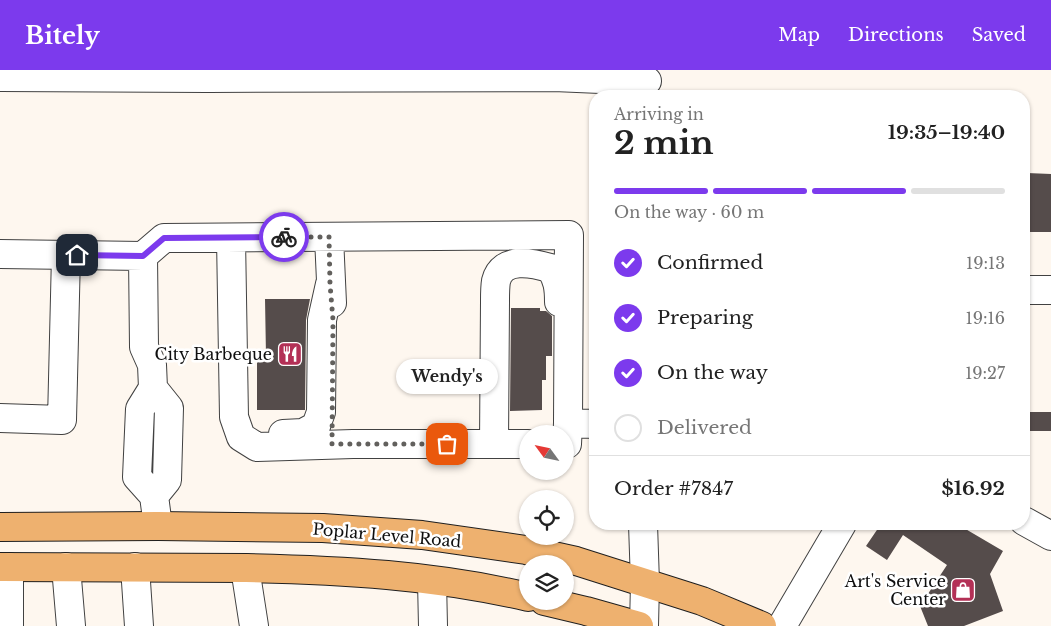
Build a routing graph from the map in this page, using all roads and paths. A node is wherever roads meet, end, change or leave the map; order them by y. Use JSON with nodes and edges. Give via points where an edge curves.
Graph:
{"nodes":[{"id":1,"x":562,"y":73,"type":"edge"},
{"id":2,"x":0,"y":77,"type":"edge"},
{"id":3,"x":647,"y":82,"type":"edge"},
{"id":4,"x":329,"y":237,"type":"junction"},
{"id":5,"x":231,"y":238,"type":"junction"},
{"id":6,"x":0,"y":254,"type":"edge"},
{"id":7,"x":66,"y":255,"type":"junction"},
{"id":8,"x":143,"y":256,"type":"junction"},
{"id":9,"x":330,"y":284,"type":"junction"},
{"id":10,"x":1030,"y":290,"type":"edge"},
{"id":11,"x":1051,"y":290,"type":"edge"},
{"id":12,"x":234,"y":417,"type":"junction"},
{"id":13,"x":0,"y":418,"type":"edge"},
{"id":14,"x":563,"y":425,"type":"edge"},
{"id":15,"x":566,"y":425,"type":"edge"},
{"id":16,"x":589,"y":426,"type":"edge"},
{"id":17,"x":574,"y":431,"type":"edge"},
{"id":18,"x":332,"y":444,"type":"junction"},
{"id":19,"x":494,"y":444,"type":"junction"},
{"id":20,"x":519,"y":444,"type":"edge"},
{"id":21,"x":1030,"y":524,"type":"edge"},
{"id":22,"x":0,"y":526,"type":"edge"},
{"id":23,"x":158,"y":526,"type":"junction"},
{"id":24,"x":643,"y":530,"type":"edge"},
{"id":25,"x":838,"y":530,"type":"edge"},
{"id":26,"x":1051,"y":536,"type":"edge"},
{"id":27,"x":5,"y":567,"type":"edge"},
{"id":28,"x":66,"y":567,"type":"junction"},
{"id":29,"x":148,"y":567,"type":"junction"},
{"id":30,"x":245,"y":568,"type":"junction"},
{"id":31,"x":432,"y":581,"type":"junction"},
{"id":32,"x":645,"y":583,"type":"junction"},
{"id":33,"x":519,"y":595,"type":"edge"},
{"id":34,"x":574,"y":608,"type":"edge"},
{"id":35,"x":6,"y":616,"type":"edge"},
{"id":36,"x":71,"y":626,"type":"edge"},
{"id":37,"x":139,"y":626,"type":"edge"},
{"id":38,"x":254,"y":626,"type":"edge"},
{"id":39,"x":433,"y":626,"type":"edge"},
{"id":40,"x":639,"y":626,"type":"edge"},
{"id":41,"x":644,"y":626,"type":"edge"},
{"id":42,"x":762,"y":626,"type":"edge"},
{"id":43,"x":782,"y":626,"type":"edge"}],
"edges":[{"from":1,"to":2,"type":"street"},
{"from":1,"to":3,"type":"street"},
{"from":4,"to":5,"type":"street"},
{"from":4,"to":9,"type":"street"},
{"from":4,"to":15,"type":"street","via":[[569,235]]},
{"from":5,"to":8,"type":"street","via":[[164,238]]},
{"from":5,"to":12,"type":"street"},
{"from":6,"to":7,"type":"street"},
{"from":7,"to":8,"type":"street"},
{"from":7,"to":13,"type":"street","via":[[62,420]]},
{"from":8,"to":23,"type":"street","via":[[144,347],[152,365],[153,388],[140,409],[137,477],[154,496]]},
{"from":9,"to":12,"type":"street","via":[[322,320],[321,412],[316,426],[303,433],[251,434]]},
{"from":9,"to":18,"type":"street","via":[[333,320]]},
{"from":10,"to":11,"type":"street"},
{"from":12,"to":18,"type":"street","via":[[241,437],[257,447]]},
{"from":14,"to":19,"type":"street","via":[[557,405],[559,289],[556,277],[550,268],[511,264],[496,279]]},
{"from":16,"to":17,"type":"street"},
{"from":18,"to":19,"type":"street"},
{"from":19,"to":20,"type":"street"},
{"from":21,"to":26,"type":"street"},
{"from":22,"to":23,"type":"main road","name":"Poplar Level Road"},
{"from":23,"to":29,"type":"main road"},
{"from":23,"to":32,"type":"main road","name":"Poplar Level Road","via":[[323,528],[422,535],[526,550]]},
{"from":24,"to":32,"type":"street"},
{"from":25,"to":43,"type":"street"},
{"from":27,"to":28,"type":"main road"},
{"from":27,"to":35,"type":"street"},
{"from":28,"to":29,"type":"main road"},
{"from":28,"to":36,"type":"street"},
{"from":29,"to":30,"type":"main road"},
{"from":29,"to":37,"type":"street"},
{"from":30,"to":31,"type":"main road","via":[[396,575]]},
{"from":30,"to":38,"type":"street"},
{"from":31,"to":33,"type":"main road"},
{"from":31,"to":39,"type":"street"},
{"from":32,"to":41,"type":"street"},
{"from":32,"to":42,"type":"main road","name":"Poplar Level Road","via":[[702,601]]},
{"from":34,"to":40,"type":"main road"}]}
